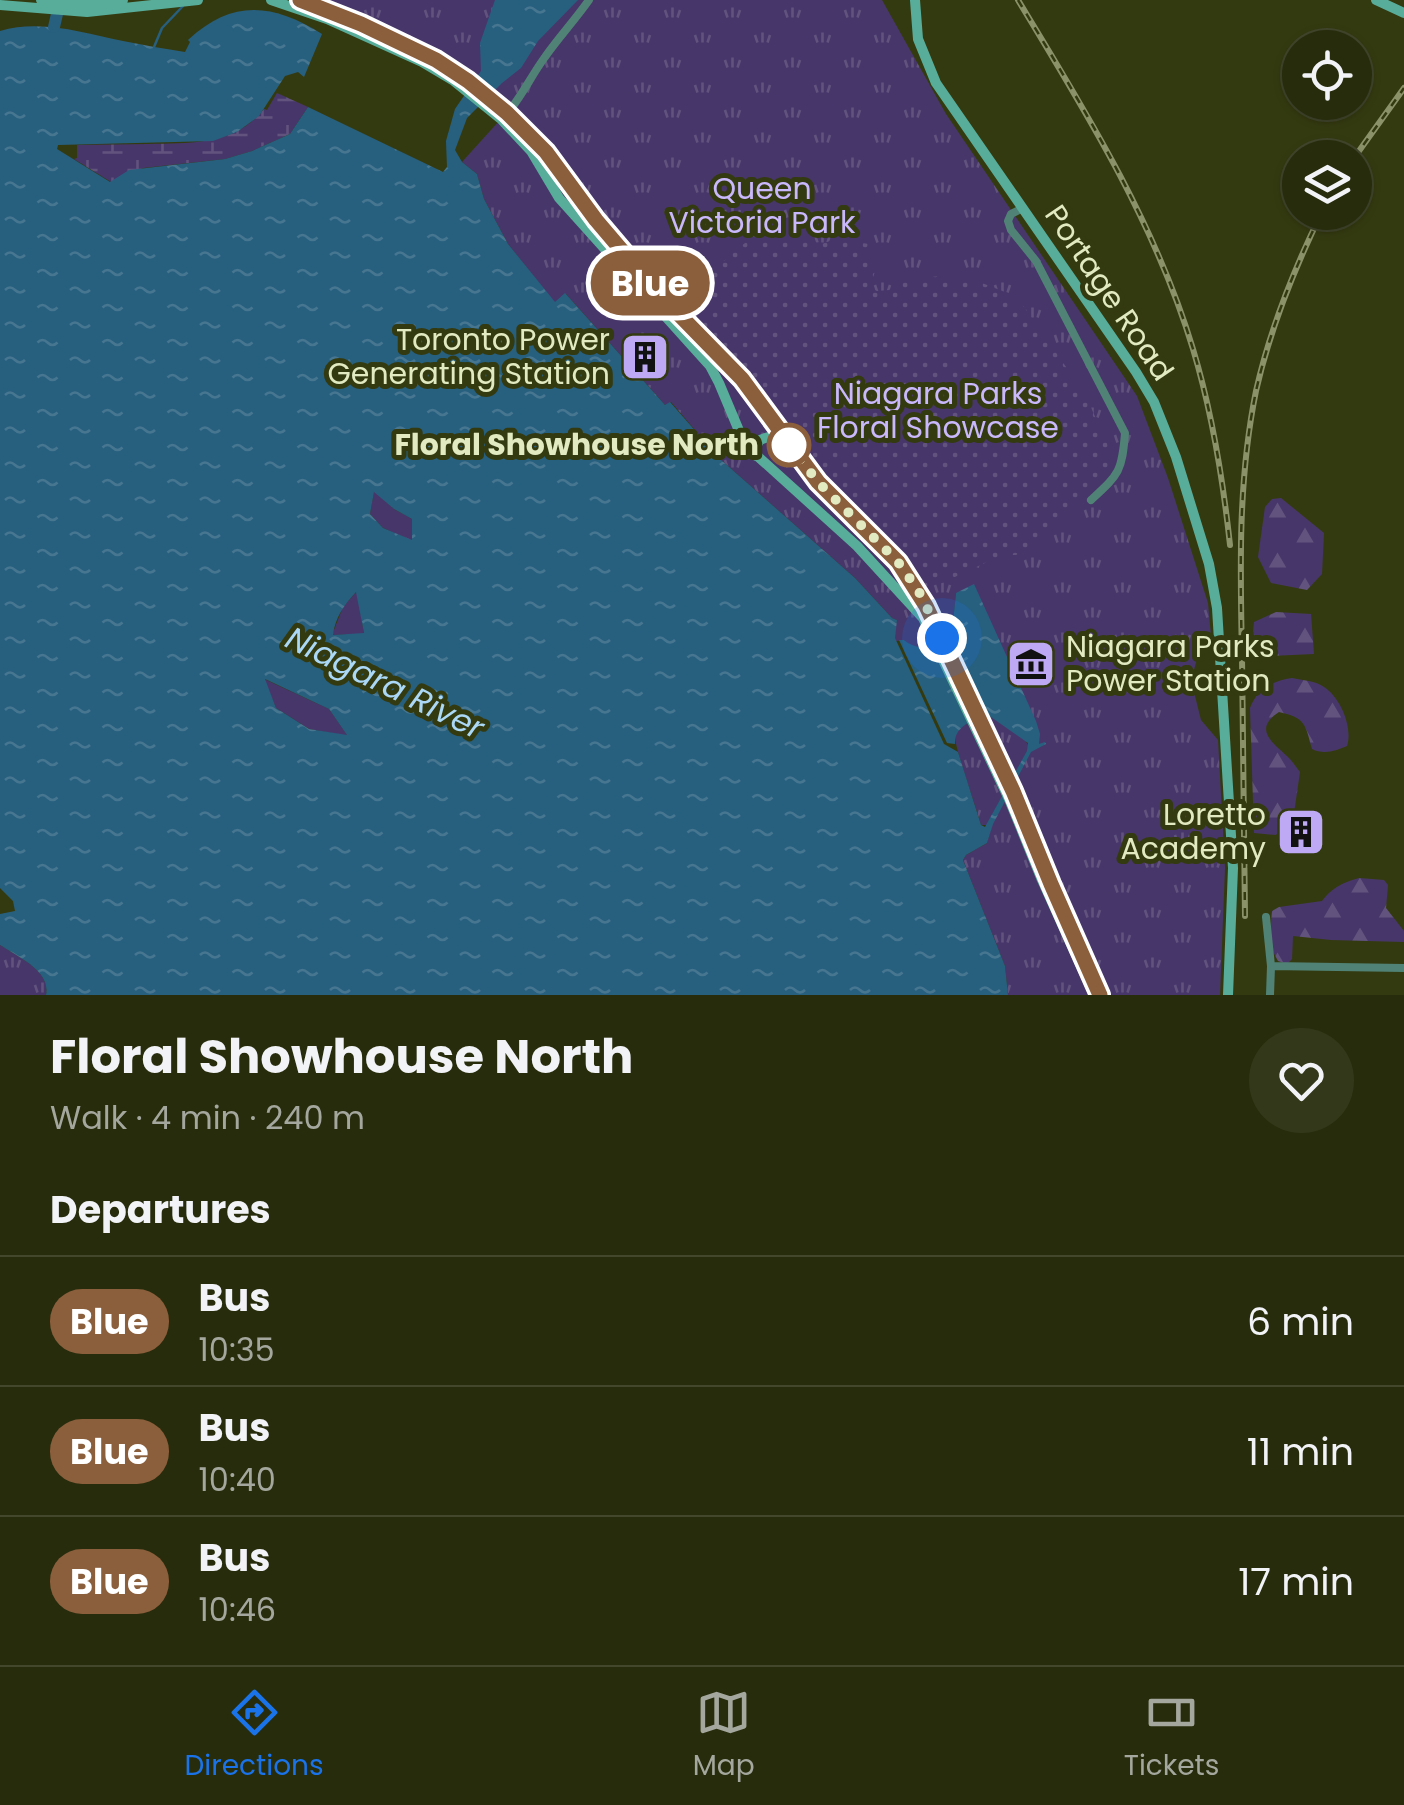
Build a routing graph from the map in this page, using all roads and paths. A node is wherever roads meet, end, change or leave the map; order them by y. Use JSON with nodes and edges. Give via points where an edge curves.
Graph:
{"nodes":[{"id":1,"x":122,"y":0,"type":"edge"},
{"id":2,"x":196,"y":0,"type":"edge"},
{"id":3,"x":271,"y":0,"type":"edge"},
{"id":4,"x":300,"y":0,"type":"edge"},
{"id":5,"x":589,"y":0,"type":"edge"},
{"id":6,"x":912,"y":0,"type":"edge"},
{"id":7,"x":1376,"y":0,"type":"edge"},
{"id":8,"x":175,"y":2,"type":"edge"},
{"id":9,"x":41,"y":4,"type":"edge"},
{"id":10,"x":0,"y":5,"type":"edge"},
{"id":11,"x":77,"y":8,"type":"junction"},
{"id":12,"x":1404,"y":12,"type":"edge"},
{"id":13,"x":465,"y":84,"type":"junction"},
{"id":14,"x":504,"y":116,"type":"junction"},
{"id":15,"x":1021,"y":208,"type":"junction"},
{"id":16,"x":787,"y":442,"type":"junction"},
{"id":17,"x":756,"y":456,"type":"junction"},
{"id":18,"x":1091,"y":500,"type":"dead end"},
{"id":19,"x":938,"y":639,"type":"junction"},
{"id":20,"x":1266,"y":917,"type":"dead end"},
{"id":21,"x":1271,"y":966,"type":"junction"},
{"id":22,"x":1404,"y":968,"type":"edge"},
{"id":23,"x":1097,"y":995,"type":"edge"},
{"id":24,"x":1228,"y":995,"type":"edge"},
{"id":25,"x":1270,"y":995,"type":"edge"}],
"edges":[{"from":1,"to":11,"type":"main road"},
{"from":2,"to":8,"type":"main road"},
{"from":3,"to":13,"type":"main road"},
{"from":4,"to":13,"type":"main road","via":[[397,40]]},
{"from":5,"to":14,"type":"street"},
{"from":6,"to":15,"type":"main road","name":"Portage Road","via":[[919,60]]},
{"from":7,"to":12,"type":"main road"},
{"from":8,"to":11,"type":"main road"},
{"from":9,"to":10,"type":"main road"},
{"from":9,"to":11,"type":"main road"},
{"from":13,"to":14,"type":"main road"},
{"from":14,"to":16,"type":"main road","via":[[546,152],[659,294],[742,379]]},
{"from":14,"to":17,"type":"main road","via":[[559,198],[710,366]]},
{"from":15,"to":18,"type":"street","via":[[1008,221],[1011,230],[1036,261],[1125,433],[1116,476]]},
{"from":15,"to":24,"type":"main road","name":"Portage Road","via":[[1154,402],[1209,564],[1233,868]]},
{"from":16,"to":17,"type":"main road","via":[[778,436],[760,440]]},
{"from":16,"to":19,"type":"main road","via":[[898,562]]},
{"from":17,"to":19,"type":"main road","via":[[858,546]]},
{"from":19,"to":23,"type":"main road"},
{"from":20,"to":21,"type":"street"},
{"from":21,"to":22,"type":"street"},
{"from":21,"to":25,"type":"street"}]}
